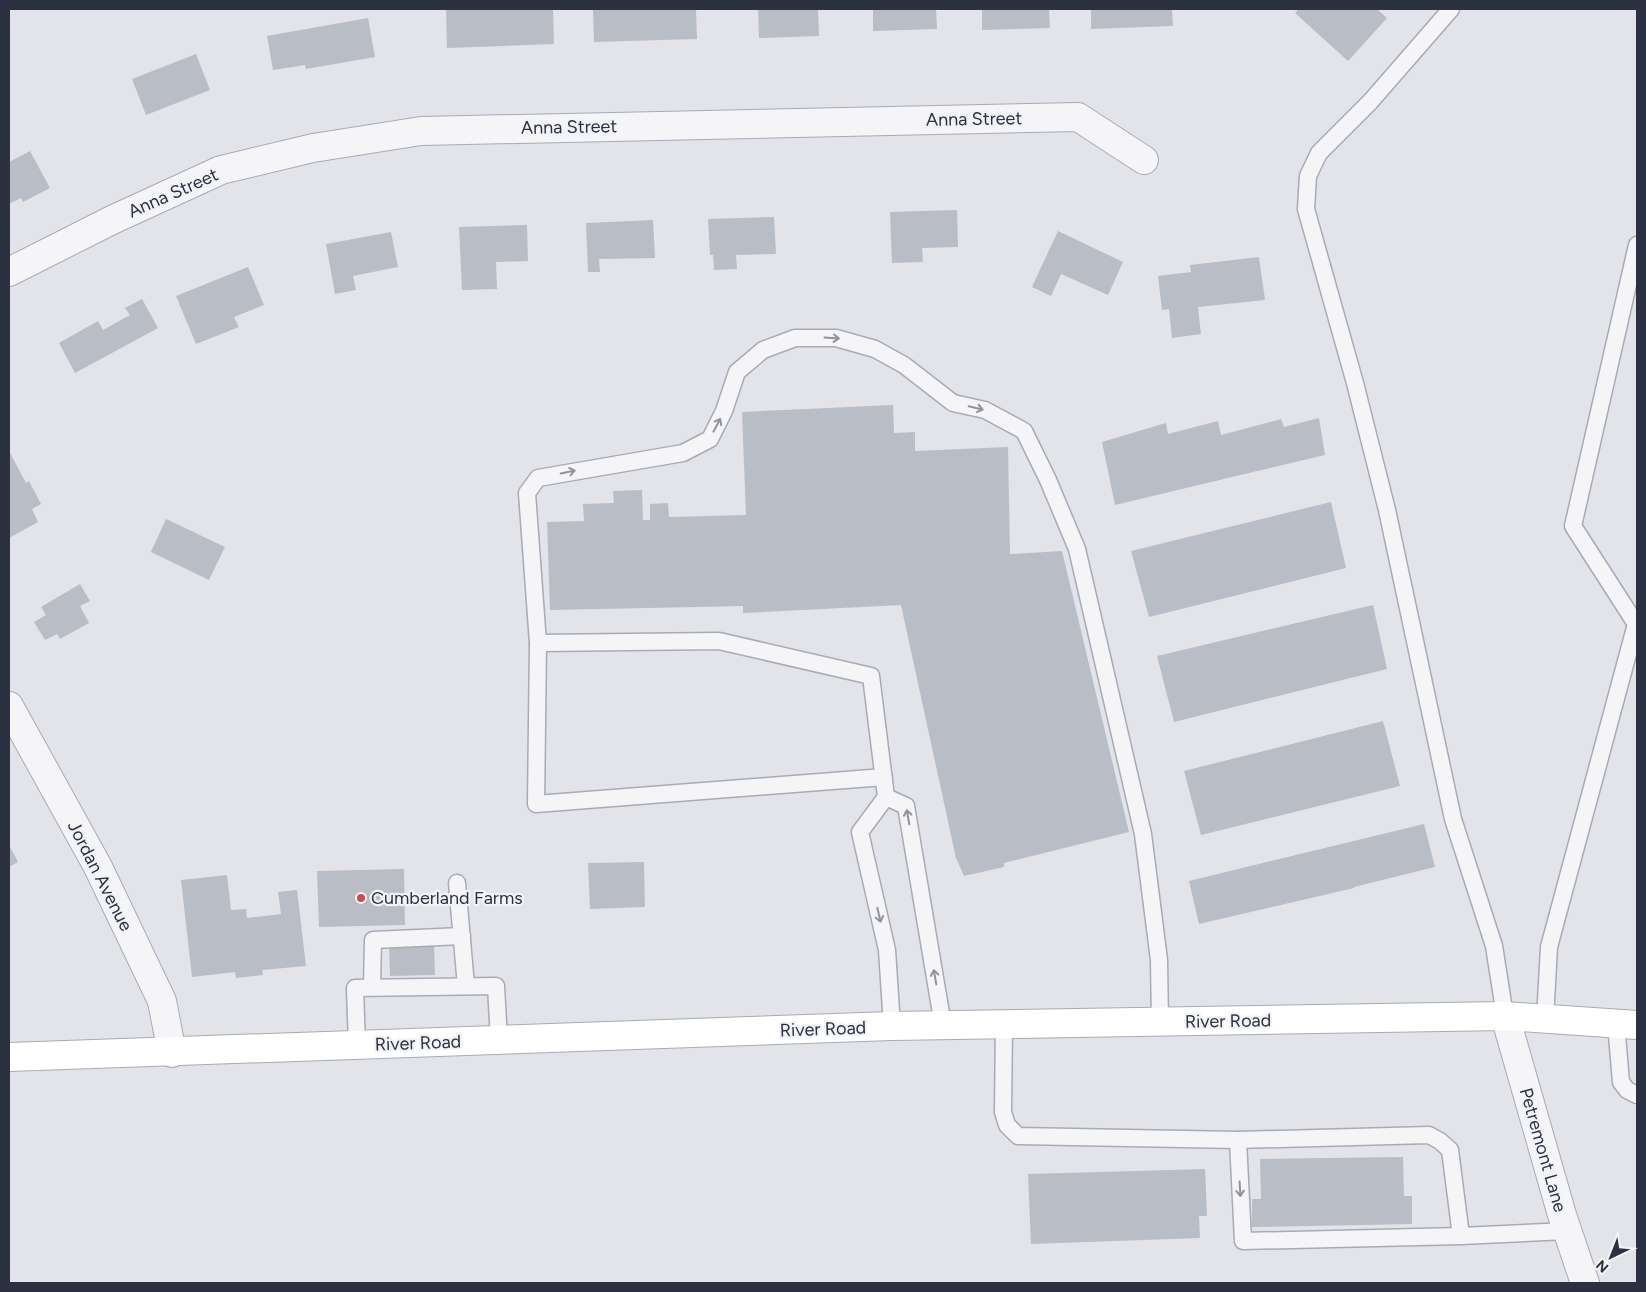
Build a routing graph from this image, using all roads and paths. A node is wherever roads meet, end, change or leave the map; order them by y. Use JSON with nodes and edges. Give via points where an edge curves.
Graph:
{"nodes":[{"id":1,"x":1450,"y":9,"type":"edge"},
{"id":2,"x":1144,"y":160,"type":"dead end"},
{"id":3,"x":1637,"y":245,"type":"edge"},
{"id":4,"x":9,"y":272,"type":"edge"},
{"id":5,"x":538,"y":643,"type":"junction"},
{"id":6,"x":9,"y":706,"type":"edge"},
{"id":7,"x":884,"y":778,"type":"junction"},
{"id":8,"x":886,"y":797,"type":"junction"},
{"id":9,"x":457,"y":883,"type":"dead end"},
{"id":10,"x":462,"y":936,"type":"junction"},
{"id":11,"x":466,"y":986,"type":"junction"},
{"id":12,"x":372,"y":987,"type":"junction"},
{"id":13,"x":1504,"y":1016,"type":"junction"},
{"id":14,"x":1545,"y":1019,"type":"junction"},
{"id":15,"x":1160,"y":1022,"type":"junction"},
{"id":16,"x":1004,"y":1024,"type":"junction"},
{"id":17,"x":1627,"y":1024,"type":"edge"},
{"id":18,"x":892,"y":1026,"type":"junction"},
{"id":19,"x":943,"y":1026,"type":"junction"},
{"id":20,"x":499,"y":1040,"type":"junction"},
{"id":21,"x":357,"y":1046,"type":"junction"},
{"id":22,"x":172,"y":1052,"type":"junction"},
{"id":23,"x":9,"y":1057,"type":"edge"},
{"id":24,"x":1637,"y":1095,"type":"edge"},
{"id":25,"x":1238,"y":1140,"type":"junction"},
{"id":26,"x":1567,"y":1231,"type":"junction"},
{"id":27,"x":1461,"y":1236,"type":"junction"},
{"id":28,"x":1585,"y":1283,"type":"edge"}],
"edges":[{"from":1,"to":13,"type":"lane","via":[[1370,102],[1319,153],[1308,176],[1306,209],[1387,510],[1453,819],[1494,946]]},
{"from":2,"to":4,"type":"street","name":"Anna Street","via":[[1078,117],[421,132],[313,148],[221,170]]},
{"from":3,"to":14,"type":"lane","via":[[1573,526],[1636,624],[1549,946]]},
{"from":5,"to":7,"type":"lane","via":[[719,641],[872,676]]},
{"from":5,"to":7,"type":"lane","via":[[536,804]]},
{"from":5,"to":15,"type":"lane","one_way":true,"via":[[527,493],[538,478],[683,453],[710,438],[724,412],[737,372],[762,350],[795,338],[836,338],[875,349],[904,365],[952,403],[986,410],[1024,431],[1077,549],[1135,796],[1159,960]]},
{"from":6,"to":22,"type":"street","name":"Jordan Avenue","via":[[98,867],[162,1001]]},
{"from":7,"to":8,"type":"lane"},
{"from":8,"to":18,"type":"lane","one_way":true,"via":[[860,832],[887,950]]},
{"from":19,"to":8,"type":"lane","one_way":true,"via":[[906,806]]},
{"from":9,"to":10,"type":"lane"},
{"from":10,"to":11,"type":"lane"},
{"from":10,"to":12,"type":"lane","via":[[373,940]]},
{"from":11,"to":12,"type":"lane"},
{"from":11,"to":20,"type":"lane","via":[[496,986]]},
{"from":12,"to":21,"type":"lane","via":[[355,988]]},
{"from":13,"to":14,"type":"main road","name":"River Road"},
{"from":13,"to":15,"type":"main road","name":"River Road"},
{"from":13,"to":26,"type":"street","name":"Petremont Lane"},
{"from":14,"to":17,"type":"main road","name":"River Road"},
{"from":15,"to":16,"type":"main road","name":"River Road"},
{"from":16,"to":19,"type":"main road","name":"River Road"},
{"from":16,"to":25,"type":"lane","via":[[1004,1112],[1007,1125],[1018,1136]]},
{"from":17,"to":24,"type":"lane","via":[[1620,1082]]},
{"from":18,"to":19,"type":"main road","name":"River Road"},
{"from":18,"to":20,"type":"main road","name":"River Road"},
{"from":20,"to":21,"type":"main road","name":"River Road"},
{"from":21,"to":22,"type":"main road","name":"River Road"},
{"from":22,"to":23,"type":"main road","name":"River Road"},
{"from":25,"to":27,"type":"lane","via":[[1429,1135],[1450,1150]]},
{"from":25,"to":27,"type":"lane","one_way":true,"via":[[1243,1241]]},
{"from":26,"to":27,"type":"lane"},
{"from":26,"to":28,"type":"street","name":"Petremont Lane"}]}
